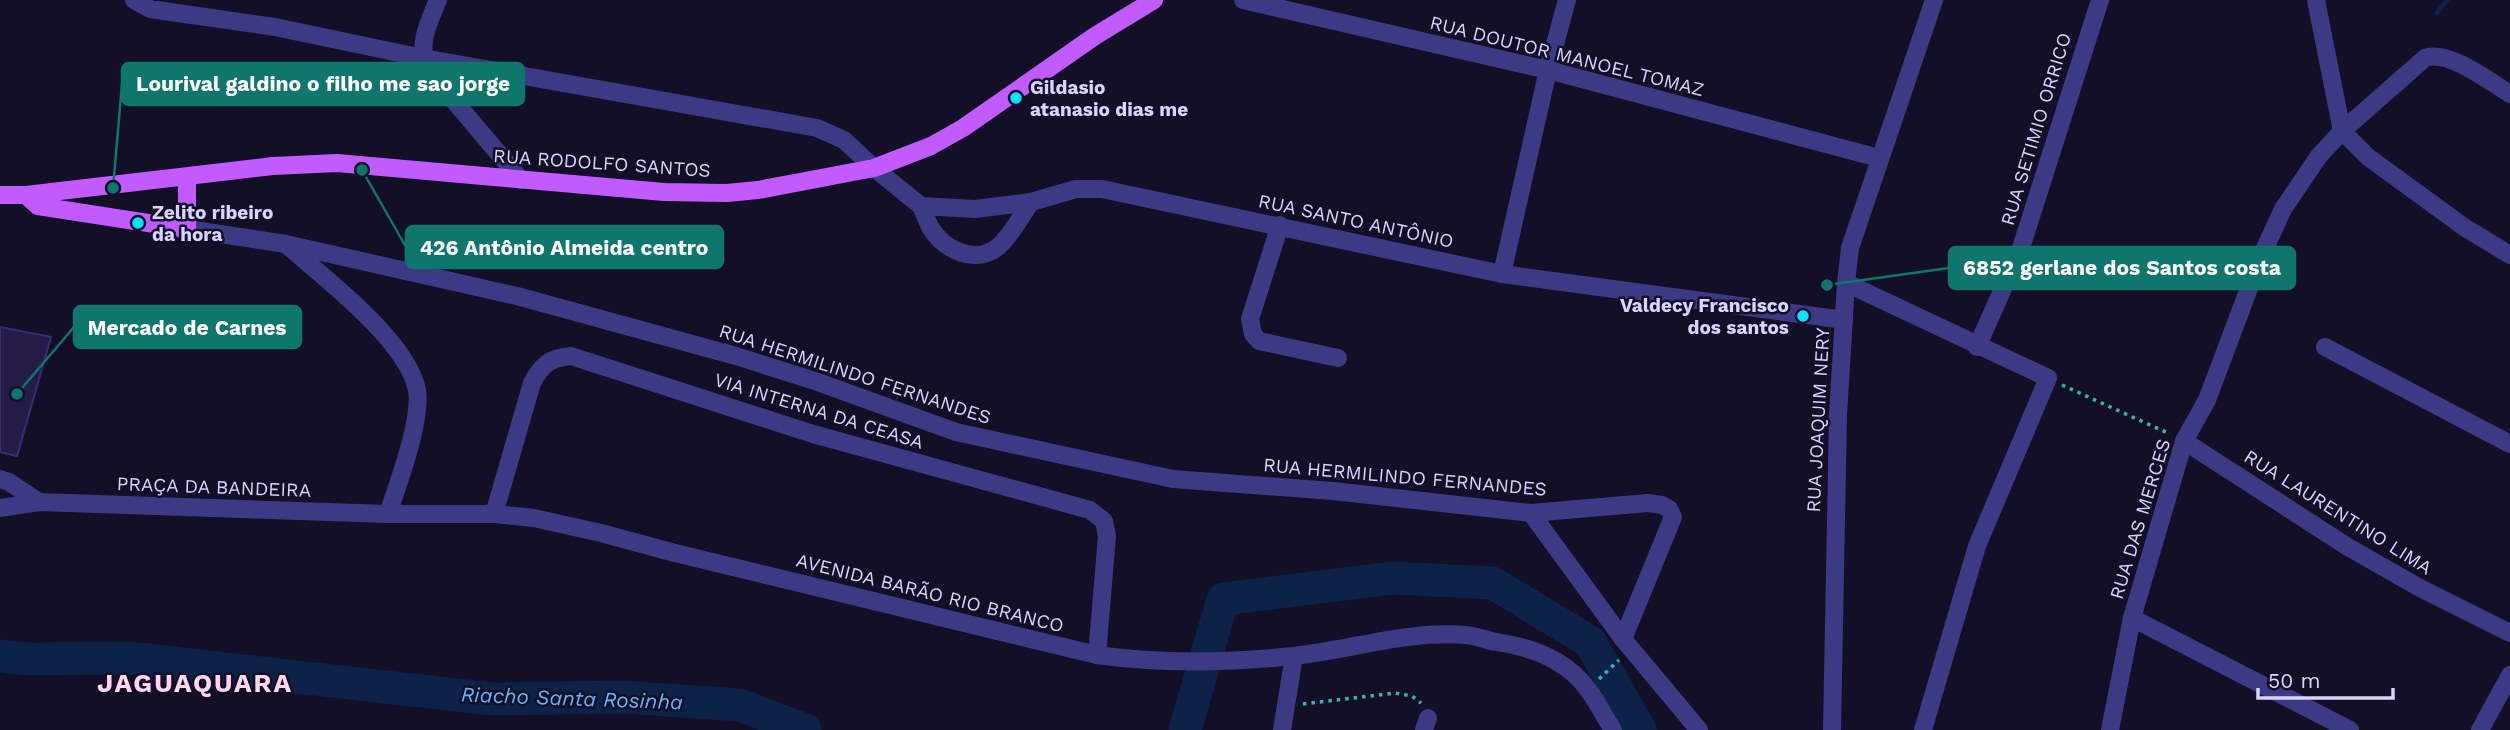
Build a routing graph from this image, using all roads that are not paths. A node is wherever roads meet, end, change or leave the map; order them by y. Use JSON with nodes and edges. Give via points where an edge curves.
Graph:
{"nodes":[{"id":1,"x":134,"y":0,"type":"edge"},
{"id":2,"x":438,"y":0,"type":"edge"},
{"id":3,"x":1154,"y":0,"type":"edge"},
{"id":4,"x":1243,"y":0,"type":"edge"},
{"id":5,"x":1567,"y":0,"type":"edge"},
{"id":6,"x":1933,"y":0,"type":"edge"},
{"id":7,"x":2099,"y":0,"type":"edge"},
{"id":8,"x":2316,"y":0,"type":"edge"},
{"id":9,"x":423,"y":58,"type":"junction"},
{"id":10,"x":1548,"y":70,"type":"junction"},
{"id":11,"x":2510,"y":94,"type":"edge"},
{"id":12,"x":2342,"y":131,"type":"junction"},
{"id":13,"x":1879,"y":158,"type":"junction"},
{"id":14,"x":874,"y":168,"type":"junction"},
{"id":15,"x":187,"y":177,"type":"junction"},
{"id":16,"x":521,"y":180,"type":"junction"},
{"id":17,"x":0,"y":195,"type":"edge"},
{"id":18,"x":26,"y":195,"type":"junction"},
{"id":19,"x":1031,"y":202,"type":"junction"},
{"id":20,"x":921,"y":206,"type":"junction"},
{"id":21,"x":1280,"y":225,"type":"junction"},
{"id":22,"x":187,"y":229,"type":"junction"},
{"id":23,"x":286,"y":244,"type":"junction"},
{"id":24,"x":2510,"y":255,"type":"edge"},
{"id":25,"x":1502,"y":274,"type":"junction"},
{"id":26,"x":1846,"y":283,"type":"junction"},
{"id":27,"x":1844,"y":320,"type":"junction"},
{"id":28,"x":1977,"y":347,"type":"junction"},
{"id":29,"x":2325,"y":347,"type":"dead end"},
{"id":30,"x":1338,"y":358,"type":"dead end"},
{"id":31,"x":2184,"y":440,"type":"junction"},
{"id":32,"x":2510,"y":444,"type":"edge"},
{"id":33,"x":5,"y":480,"type":"edge"},
{"id":34,"x":39,"y":502,"type":"junction"},
{"id":35,"x":1,"y":508,"type":"edge"},
{"id":36,"x":1531,"y":513,"type":"junction"},
{"id":37,"x":388,"y":514,"type":"junction"},
{"id":38,"x":494,"y":514,"type":"junction"},
{"id":39,"x":2132,"y":618,"type":"junction"},
{"id":40,"x":2510,"y":633,"type":"edge"},
{"id":41,"x":1626,"y":645,"type":"junction"},
{"id":42,"x":1097,"y":655,"type":"junction"},
{"id":43,"x":1294,"y":656,"type":"junction"},
{"id":44,"x":2510,"y":674,"type":"edge"},
{"id":45,"x":1282,"y":730,"type":"edge"},
{"id":46,"x":1613,"y":730,"type":"edge"},
{"id":47,"x":1699,"y":730,"type":"edge"},
{"id":48,"x":1832,"y":730,"type":"edge"},
{"id":49,"x":1923,"y":730,"type":"edge"},
{"id":50,"x":2109,"y":730,"type":"edge"},
{"id":51,"x":2350,"y":730,"type":"edge"},
{"id":52,"x":2480,"y":730,"type":"edge"}],
"edges":[{"from":1,"to":9,"type":"street","via":[[150,9],[275,27]]},
{"from":2,"to":9,"type":"street","via":[[425,30]]},
{"from":3,"to":14,"type":"main road","name":"RUA RODOLFO SANTOS","via":[[947,138]]},
{"from":4,"to":10,"type":"street","name":"RUA DOUTOR MANOEL TOMAZ"},
{"from":5,"to":10,"type":"street"},
{"from":6,"to":13,"type":"street","name":"RUA JOAQUIM NERY"},
{"from":7,"to":28,"type":"street","name":"RUA SETIMIO ORRICO","via":[[2021,248]]},
{"from":8,"to":12,"type":"street"},
{"from":9,"to":14,"type":"street","via":[[817,128],[844,139]]},
{"from":9,"to":16,"type":"street","via":[[428,70]]},
{"from":10,"to":13,"type":"street","name":"RUA DOUTOR MANOEL TOMAZ"},
{"from":10,"to":25,"type":"street"},
{"from":11,"to":12,"type":"street","name":"RUA DAS MERCES","via":[[2452,60],[2425,58]]},
{"from":12,"to":24,"type":"street","via":[[2368,157]]},
{"from":12,"to":31,"type":"street","name":"RUA DAS MERCES","via":[[2283,209],[2207,400]]},
{"from":13,"to":26,"type":"street","name":"RUA JOAQUIM NERY","via":[[1850,248]]},
{"from":14,"to":16,"type":"main road","name":"RUA RODOLFO SANTOS","via":[[727,193]]},
{"from":14,"to":20,"type":"street"},
{"from":15,"to":16,"type":"main road","name":"RUA RODOLFO SANTOS","via":[[337,163]]},
{"from":15,"to":18,"type":"main road","name":"RUA RODOLFO SANTOS"},
{"from":15,"to":22,"type":"main road"},
{"from":17,"to":18,"type":"main road","name":"RUA RODOLFO SANTOS"},
{"from":18,"to":22,"type":"main road","name":"RUA HERMILINDO FERNANDES","via":[[38,206]]},
{"from":19,"to":20,"type":"street","name":"RUA SANTO ANTÔNIO","via":[[975,209]]},
{"from":19,"to":20,"type":"street","via":[[996,248],[976,256],[953,250],[940,239]]},
{"from":19,"to":21,"type":"street","name":"RUA SANTO ANTÔNIO","via":[[1076,189],[1102,189]]},
{"from":21,"to":25,"type":"street","name":"RUA SANTO ANTÔNIO"},
{"from":21,"to":30,"type":"street","via":[[1250,319],[1253,334],[1259,341]]},
{"from":22,"to":23,"type":"street","name":"RUA HERMILINDO FERNANDES"},
{"from":23,"to":36,"type":"street","name":"RUA HERMILINDO FERNANDES","via":[[517,296],[736,356],[956,432],[1070,457],[1173,479]]},
{"from":23,"to":37,"type":"street","via":[[368,318],[409,366],[417,392],[412,437]]},
{"from":25,"to":27,"type":"street","name":"RUA SANTO ANTÔNIO"},
{"from":26,"to":27,"type":"street","name":"RUA JOAQUIM NERY"},
{"from":26,"to":28,"type":"street"},
{"from":27,"to":48,"type":"street","name":"RUA JOAQUIM NERY","via":[[1834,527]]},
{"from":28,"to":49,"type":"street","via":[[2048,379],[1977,546]]},
{"from":29,"to":32,"type":"street"},
{"from":31,"to":39,"type":"street","name":"RUA DAS MERCES"},
{"from":31,"to":40,"type":"street","name":"RUA LAURENTINO LIMA","via":[[2348,547]]},
{"from":33,"to":34,"type":"street"},
{"from":33,"to":35,"type":"street","via":[[7,500]]},
{"from":34,"to":35,"type":"street","name":"PRAÇA DA BANDEIRA"},
{"from":34,"to":37,"type":"street","name":"PRAÇA DA BANDEIRA"},
{"from":36,"to":41,"type":"street"},
{"from":36,"to":41,"type":"street","name":"RUA HERMILINDO FERNANDES","via":[[1648,503],[1670,509],[1670,527]]},
{"from":37,"to":38,"type":"street","name":"AVENIDA BARÃO RIO BRANCO"},
{"from":38,"to":42,"type":"street","name":"AVENIDA BARÃO RIO BRANCO","via":[[601,533]]},
{"from":38,"to":42,"type":"street","name":"VIA INTERNA DA CEASA","via":[[532,383],[547,362],[571,356],[813,434],[1090,510],[1104,521],[1107,536]]},
{"from":39,"to":50,"type":"street","name":"RUA DAS MERCES"},
{"from":39,"to":51,"type":"street"},
{"from":41,"to":47,"type":"street"},
{"from":42,"to":43,"type":"street","name":"AVENIDA BARÃO RIO BRANCO","via":[[1205,663]]},
{"from":43,"to":45,"type":"street"},
{"from":43,"to":46,"type":"street","name":"AVENIDA BARÃO RIO BRANCO","via":[[1426,635],[1467,635],[1521,645],[1551,657],[1574,674]]},
{"from":44,"to":52,"type":"street"}]}
